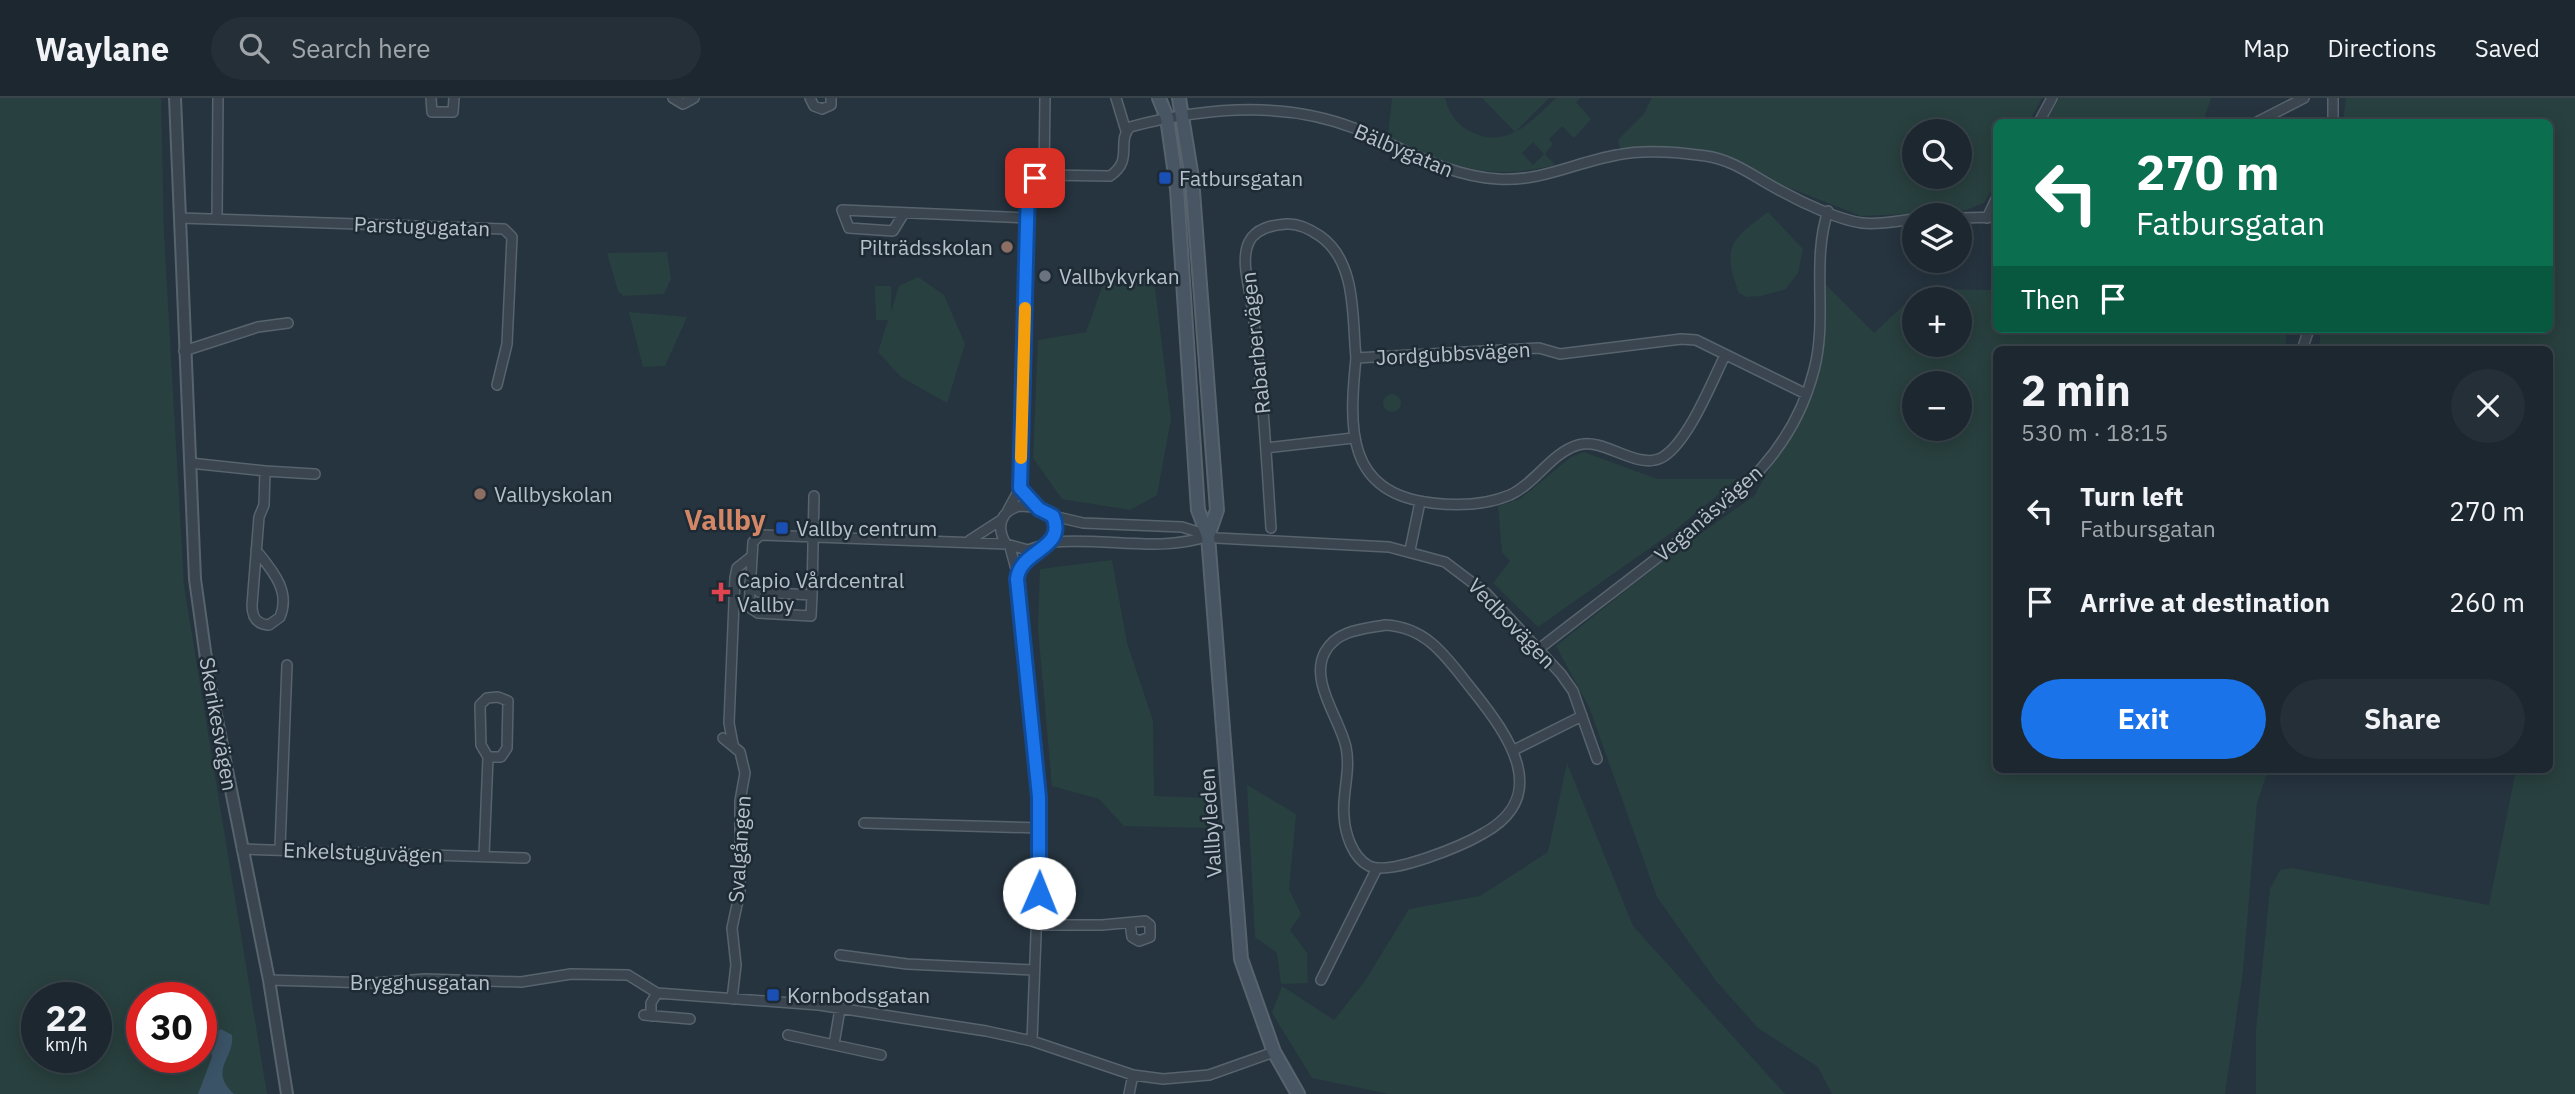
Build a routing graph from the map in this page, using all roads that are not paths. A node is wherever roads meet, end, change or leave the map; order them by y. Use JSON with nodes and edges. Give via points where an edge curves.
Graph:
{"nodes":[{"id":1,"x":175,"y":98,"type":"edge"},
{"id":2,"x":218,"y":98,"type":"edge"},
{"id":3,"x":431,"y":98,"type":"edge"},
{"id":4,"x":454,"y":98,"type":"edge"},
{"id":5,"x":673,"y":98,"type":"edge"},
{"id":6,"x":694,"y":98,"type":"edge"},
{"id":7,"x":810,"y":98,"type":"edge"},
{"id":8,"x":831,"y":98,"type":"edge"},
{"id":9,"x":1045,"y":98,"type":"edge"},
{"id":10,"x":1116,"y":98,"type":"edge"},
{"id":11,"x":1159,"y":98,"type":"edge"},
{"id":12,"x":1179,"y":98,"type":"edge"},
{"id":13,"x":2052,"y":98,"type":"edge"},
{"id":14,"x":2304,"y":98,"type":"edge"},
{"id":15,"x":2333,"y":98,"type":"edge"},
{"id":16,"x":1184,"y":117,"type":"junction"},
{"id":17,"x":1167,"y":118,"type":"junction"},
{"id":18,"x":2041,"y":119,"type":"edge"},
{"id":19,"x":2262,"y":119,"type":"edge"},
{"id":20,"x":2333,"y":119,"type":"edge"},
{"id":21,"x":1126,"y":131,"type":"junction"},
{"id":22,"x":1044,"y":175,"type":"junction"},
{"id":23,"x":1828,"y":211,"type":"junction"},
{"id":24,"x":904,"y":213,"type":"junction"},
{"id":25,"x":217,"y":217,"type":"junction"},
{"id":26,"x":1992,"y":217,"type":"edge"},
{"id":27,"x":180,"y":218,"type":"junction"},
{"id":28,"x":1027,"y":218,"type":"junction"},
{"id":29,"x":1972,"y":218,"type":"edge"},
{"id":30,"x":1902,"y":220,"type":"edge"},
{"id":31,"x":288,"y":323,"type":"dead end"},
{"id":32,"x":184,"y":351,"type":"junction"},
{"id":33,"x":1725,"y":355,"type":"junction"},
{"id":34,"x":1356,"y":358,"type":"junction"},
{"id":35,"x":498,"y":385,"type":"dead end"},
{"id":36,"x":1806,"y":394,"type":"junction"},
{"id":37,"x":1353,"y":438,"type":"junction"},
{"id":38,"x":1266,"y":448,"type":"junction"},
{"id":39,"x":190,"y":463,"type":"junction"},
{"id":40,"x":265,"y":471,"type":"junction"},
{"id":41,"x":315,"y":474,"type":"dead end"},
{"id":42,"x":1020,"y":488,"type":"junction"},
{"id":43,"x":814,"y":496,"type":"dead end"},
{"id":44,"x":1420,"y":502,"type":"junction"},
{"id":45,"x":1039,"y":509,"type":"junction"},
{"id":46,"x":1008,"y":510,"type":"junction"},
{"id":47,"x":1053,"y":516,"type":"junction"},
{"id":48,"x":1001,"y":520,"type":"junction"},
{"id":49,"x":1271,"y":528,"type":"dead end"},
{"id":50,"x":814,"y":536,"type":"junction"},
{"id":51,"x":1209,"y":536,"type":"junction"},
{"id":52,"x":968,"y":541,"type":"junction"},
{"id":53,"x":1049,"y":544,"type":"junction"},
{"id":54,"x":1008,"y":546,"type":"junction"},
{"id":55,"x":256,"y":550,"type":"junction"},
{"id":56,"x":1410,"y":550,"type":"junction"},
{"id":57,"x":752,"y":556,"type":"junction"},
{"id":58,"x":1017,"y":573,"type":"junction"},
{"id":59,"x":750,"y":582,"type":"junction"},
{"id":60,"x":811,"y":596,"type":"junction"},
{"id":61,"x":1539,"y":649,"type":"junction"},
{"id":62,"x":287,"y":665,"type":"dead end"},
{"id":63,"x":1582,"y":716,"type":"junction"},
{"id":64,"x":723,"y":738,"type":"dead end"},
{"id":65,"x":733,"y":744,"type":"junction"},
{"id":66,"x":1514,"y":750,"type":"junction"},
{"id":67,"x":488,"y":757,"type":"junction"},
{"id":68,"x":1597,"y":758,"type":"dead end"},
{"id":69,"x":864,"y":823,"type":"dead end"},
{"id":70,"x":1040,"y":828,"type":"junction"},
{"id":71,"x":280,"y":848,"type":"junction"},
{"id":72,"x":242,"y":849,"type":"junction"},
{"id":73,"x":484,"y":856,"type":"junction"},
{"id":74,"x":525,"y":858,"type":"dead end"},
{"id":75,"x":1377,"y":868,"type":"junction"},
{"id":76,"x":1130,"y":923,"type":"dead end"},
{"id":77,"x":1036,"y":925,"type":"junction"},
{"id":78,"x":840,"y":955,"type":"dead end"},
{"id":79,"x":1034,"y":970,"type":"junction"},
{"id":80,"x":269,"y":980,"type":"junction"},
{"id":81,"x":1321,"y":980,"type":"dead end"},
{"id":82,"x":657,"y":993,"type":"junction"},
{"id":83,"x":732,"y":999,"type":"junction"},
{"id":84,"x":840,"y":1009,"type":"junction"},
{"id":85,"x":690,"y":1019,"type":"dead end"},
{"id":86,"x":788,"y":1035,"type":"dead end"},
{"id":87,"x":1032,"y":1041,"type":"junction"},
{"id":88,"x":834,"y":1044,"type":"junction"},
{"id":89,"x":1274,"y":1052,"type":"junction"},
{"id":90,"x":881,"y":1055,"type":"dead end"},
{"id":91,"x":1133,"y":1075,"type":"junction"},
{"id":92,"x":287,"y":1094,"type":"edge"},
{"id":93,"x":1129,"y":1094,"type":"edge"},
{"id":94,"x":1298,"y":1094,"type":"edge"}],
"edges":[{"from":1,"to":27,"type":"street","name":"Skerikesvägen"},
{"from":2,"to":25,"type":"street"},
{"from":3,"to":4,"type":"street","via":[[432,111],[443,114],[453,112]]},
{"from":5,"to":6,"type":"street","via":[[683,104]]},
{"from":7,"to":8,"type":"street","via":[[814,106],[822,108],[831,105]]},
{"from":9,"to":22,"type":"street"},
{"from":10,"to":21,"type":"street"},
{"from":11,"to":17,"type":"main road","name":"Vallbyleden"},
{"from":12,"to":16,"type":"main road","name":"Vallbyleden"},
{"from":13,"to":18,"type":"street"},
{"from":14,"to":19,"type":"street"},
{"from":15,"to":20,"type":"street"},
{"from":16,"to":17,"type":"street"},
{"from":16,"to":23,"type":"street","name":"Bälbygatan","via":[[1264,110],[1315,116],[1446,169],[1502,180],[1541,176],[1627,153],[1708,156],[1728,161],[1782,192]]},
{"from":16,"to":51,"type":"main road","name":"Vallbyleden","via":[[1217,510]]},
{"from":17,"to":21,"type":"street"},
{"from":17,"to":51,"type":"main road","name":"Vallbyleden","via":[[1184,272],[1198,510]]},
{"from":21,"to":22,"type":"street","via":[[1122,163],[1110,176]]},
{"from":22,"to":28,"type":"street","via":[[1028,187]]},
{"from":23,"to":30,"type":"street","name":"Bälbygatan","via":[[1861,223]]},
{"from":23,"to":36,"type":"street","name":"Veganäsvägen","via":[[1821,232],[1819,351]]},
{"from":24,"to":24,"type":"street","via":[[854,210],[842,210],[849,228],[862,231],[893,231]]},
{"from":24,"to":28,"type":"street"},
{"from":25,"to":27,"type":"street","name":"Parstugugatan"},
{"from":25,"to":35,"type":"street","name":"Parstugugatan","via":[[504,229],[512,237],[507,344]]},
{"from":26,"to":29,"type":"street"},
{"from":27,"to":32,"type":"street","name":"Skerikesvägen"},
{"from":28,"to":42,"type":"street"},
{"from":31,"to":32,"type":"street","via":[[258,327]]},
{"from":32,"to":39,"type":"street","name":"Skerikesvägen"},
{"from":33,"to":34,"type":"street","name":"Jordgubbsvägen","via":[[1681,339],[1560,354],[1539,348]]},
{"from":33,"to":36,"type":"street","name":"Jordgubbsvägen"},
{"from":33,"to":44,"type":"street","name":"Jordgubbsvägen","via":[[1677,444],[1660,458],[1644,460],[1583,443],[1569,448],[1511,494],[1451,506]]},
{"from":34,"to":37,"type":"street","name":"Jordgubbsvägen"},
{"from":34,"to":38,"type":"street","name":"Rabarbervägen","via":[[1350,289],[1334,245],[1310,228],[1289,224],[1263,228],[1249,241],[1246,263]]},
{"from":36,"to":61,"type":"street","name":"Veganäsvägen","via":[[1781,445],[1745,488]]},
{"from":37,"to":38,"type":"street"},
{"from":37,"to":44,"type":"street","name":"Jordgubbsvägen","via":[[1364,468],[1383,488]]},
{"from":38,"to":49,"type":"street","name":"Rabarbervägen"},
{"from":39,"to":40,"type":"street"},
{"from":39,"to":72,"type":"street","name":"Skerikesvägen","via":[[201,629]]},
{"from":40,"to":41,"type":"street"},
{"from":40,"to":55,"type":"street"},
{"from":42,"to":45,"type":"street"},
{"from":42,"to":46,"type":"street"},
{"from":43,"to":50,"type":"street"},
{"from":44,"to":56,"type":"street"},
{"from":45,"to":46,"type":"street","via":[[1020,506]]},
{"from":45,"to":47,"type":"street"},
{"from":46,"to":48,"type":"street"},
{"from":47,"to":51,"type":"street","via":[[1094,524],[1182,527]]},
{"from":47,"to":53,"type":"street","via":[[1057,532]]},
{"from":48,"to":52,"type":"street"},
{"from":48,"to":54,"type":"street","via":[[1000,535]]},
{"from":50,"to":52,"type":"street"},
{"from":50,"to":57,"type":"street","name":"Svalgången","via":[[760,535],[753,542]]},
{"from":50,"to":60,"type":"street"},
{"from":51,"to":53,"type":"street","via":[[1185,544],[1093,540]]},
{"from":51,"to":56,"type":"street","name":"Vedbovägen"},
{"from":51,"to":89,"type":"main road","name":"Vallbyleden","via":[[1241,959]]},
{"from":52,"to":54,"type":"street"},
{"from":53,"to":54,"type":"street","via":[[1028,550]]},
{"from":53,"to":58,"type":"street","via":[[1032,554]]},
{"from":54,"to":58,"type":"street"},
{"from":55,"to":55,"type":"street","via":[[252,613],[258,622],[269,625],[280,617],[283,595],[277,577]]},
{"from":56,"to":61,"type":"street","name":"Vedbovägen","via":[[1445,562],[1471,578]]},
{"from":57,"to":59,"type":"street"},
{"from":57,"to":65,"type":"street","name":"Svalgången","via":[[737,568],[735,578],[729,723]]},
{"from":58,"to":70,"type":"street"},
{"from":59,"to":60,"type":"street","via":[[759,592]]},
{"from":59,"to":60,"type":"street","via":[[749,607],[758,613],[811,616]]},
{"from":61,"to":63,"type":"street","name":"Vedbovägen","via":[[1573,691]]},
{"from":62,"to":71,"type":"street"},
{"from":63,"to":66,"type":"street"},
{"from":63,"to":68,"type":"street","name":"Vedbovägen"},
{"from":64,"to":65,"type":"street"},
{"from":65,"to":83,"type":"street","name":"Svalgången","via":[[745,773],[740,800],[740,891],[732,928],[736,965]]},
{"from":66,"to":75,"type":"street","via":[[1519,791],[1499,825],[1453,849]]},
{"from":66,"to":75,"type":"street","via":[[1505,732],[1442,653],[1418,632],[1385,625],[1332,642],[1324,653],[1320,676],[1346,748],[1344,822],[1354,851]]},
{"from":67,"to":67,"type":"street","via":[[481,745],[480,705],[487,698],[498,697],[508,701],[507,748],[501,757]]},
{"from":67,"to":73,"type":"street"},
{"from":69,"to":70,"type":"street"},
{"from":70,"to":77,"type":"street"},
{"from":71,"to":72,"type":"street","name":"Enkelstuguvägen"},
{"from":71,"to":73,"type":"street","name":"Enkelstuguvägen"},
{"from":72,"to":80,"type":"street","name":"Skerikesvägen"},
{"from":73,"to":74,"type":"street","name":"Enkelstuguvägen"},
{"from":75,"to":81,"type":"street"},
{"from":76,"to":77,"type":"street"},
{"from":77,"to":79,"type":"street"},
{"from":78,"to":79,"type":"street","via":[[907,964]]},
{"from":79,"to":87,"type":"street"},
{"from":80,"to":82,"type":"street","name":"Brygghusgatan","via":[[521,982],[571,974],[628,975]]},
{"from":80,"to":92,"type":"street","name":"Skerikesvägen"},
{"from":82,"to":83,"type":"street"},
{"from":82,"to":85,"type":"street","via":[[648,1015]]},
{"from":83,"to":84,"type":"street"},
{"from":84,"to":87,"type":"street"},
{"from":84,"to":88,"type":"street"},
{"from":86,"to":88,"type":"street"},
{"from":87,"to":91,"type":"street"},
{"from":88,"to":90,"type":"street"},
{"from":89,"to":91,"type":"street","via":[[1229,1070],[1189,1079]]},
{"from":89,"to":94,"type":"main road","name":"Vallbyleden"},
{"from":91,"to":93,"type":"street"}]}
